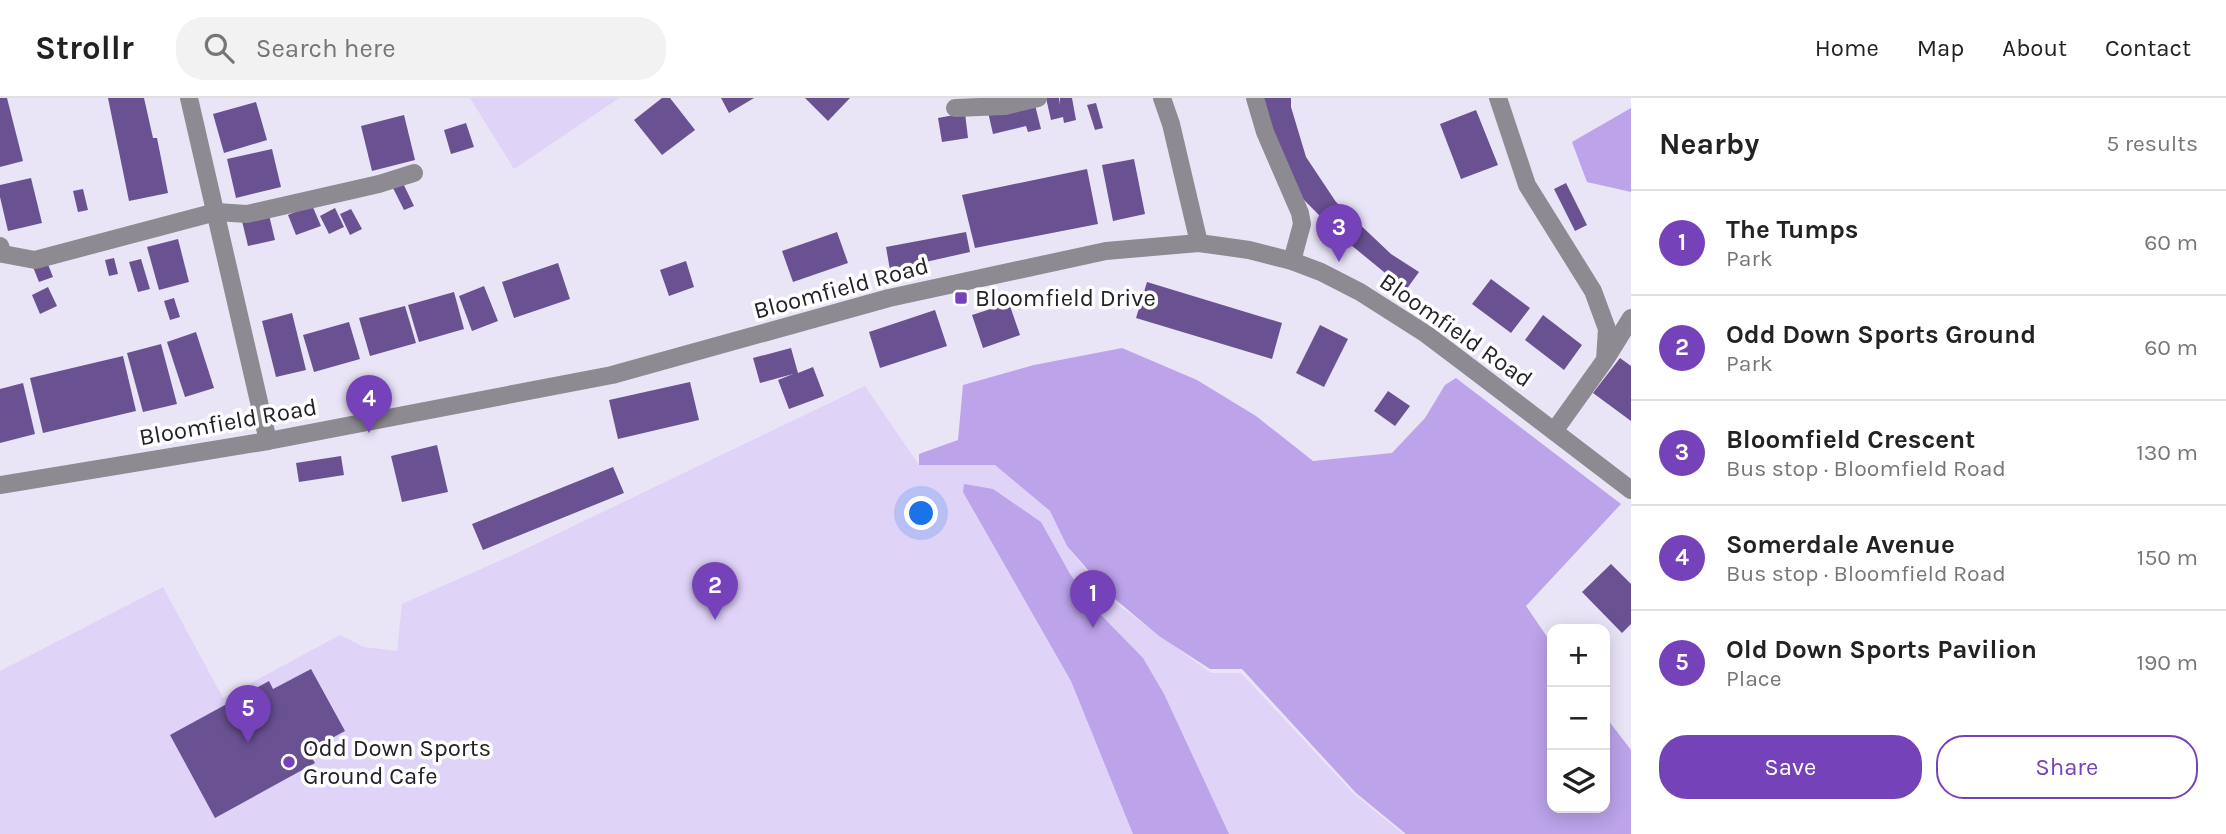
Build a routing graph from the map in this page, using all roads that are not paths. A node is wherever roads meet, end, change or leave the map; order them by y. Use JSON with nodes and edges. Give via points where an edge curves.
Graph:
{"nodes":[{"id":1,"x":189,"y":98,"type":"edge"},
{"id":2,"x":1038,"y":98,"type":"edge"},
{"id":3,"x":1161,"y":98,"type":"edge"},
{"id":4,"x":1255,"y":98,"type":"edge"},
{"id":5,"x":1498,"y":98,"type":"edge"},
{"id":6,"x":956,"y":108,"type":"dead end"},
{"id":7,"x":414,"y":173,"type":"dead end"},
{"id":8,"x":216,"y":212,"type":"junction"},
{"id":9,"x":1199,"y":243,"type":"junction"},
{"id":10,"x":0,"y":246,"type":"edge"},
{"id":11,"x":1292,"y":261,"type":"junction"},
{"id":12,"x":1631,"y":318,"type":"edge"},
{"id":13,"x":1605,"y":360,"type":"junction"},
{"id":14,"x":1555,"y":430,"type":"junction"},
{"id":15,"x":268,"y":441,"type":"junction"},
{"id":16,"x":0,"y":485,"type":"edge"},
{"id":17,"x":1631,"y":490,"type":"edge"}],
"edges":[{"from":1,"to":8,"type":"street"},
{"from":2,"to":6,"type":"street","via":[[1004,106]]},
{"from":3,"to":9,"type":"street"},
{"from":4,"to":11,"type":"street","via":[[1269,144],[1300,214],[1302,224]]},
{"from":5,"to":13,"type":"street","via":[[1527,185],[1592,290],[1607,329]]},
{"from":7,"to":8,"type":"street","via":[[247,215]]},
{"from":8,"to":10,"type":"street","via":[[35,260],[3,254]]},
{"from":8,"to":15,"type":"street"},
{"from":9,"to":11,"type":"street","name":"Bloomfield Road"},
{"from":9,"to":15,"type":"street","name":"Bloomfield Road","via":[[1093,254],[890,298],[612,375]]},
{"from":11,"to":14,"type":"street","name":"Bloomfield Road","via":[[1350,287],[1426,334]]},
{"from":12,"to":13,"type":"street"},
{"from":13,"to":14,"type":"street"},
{"from":14,"to":17,"type":"street","name":"Bloomfield Road"},
{"from":15,"to":16,"type":"street","name":"Bloomfield Road"}]}
